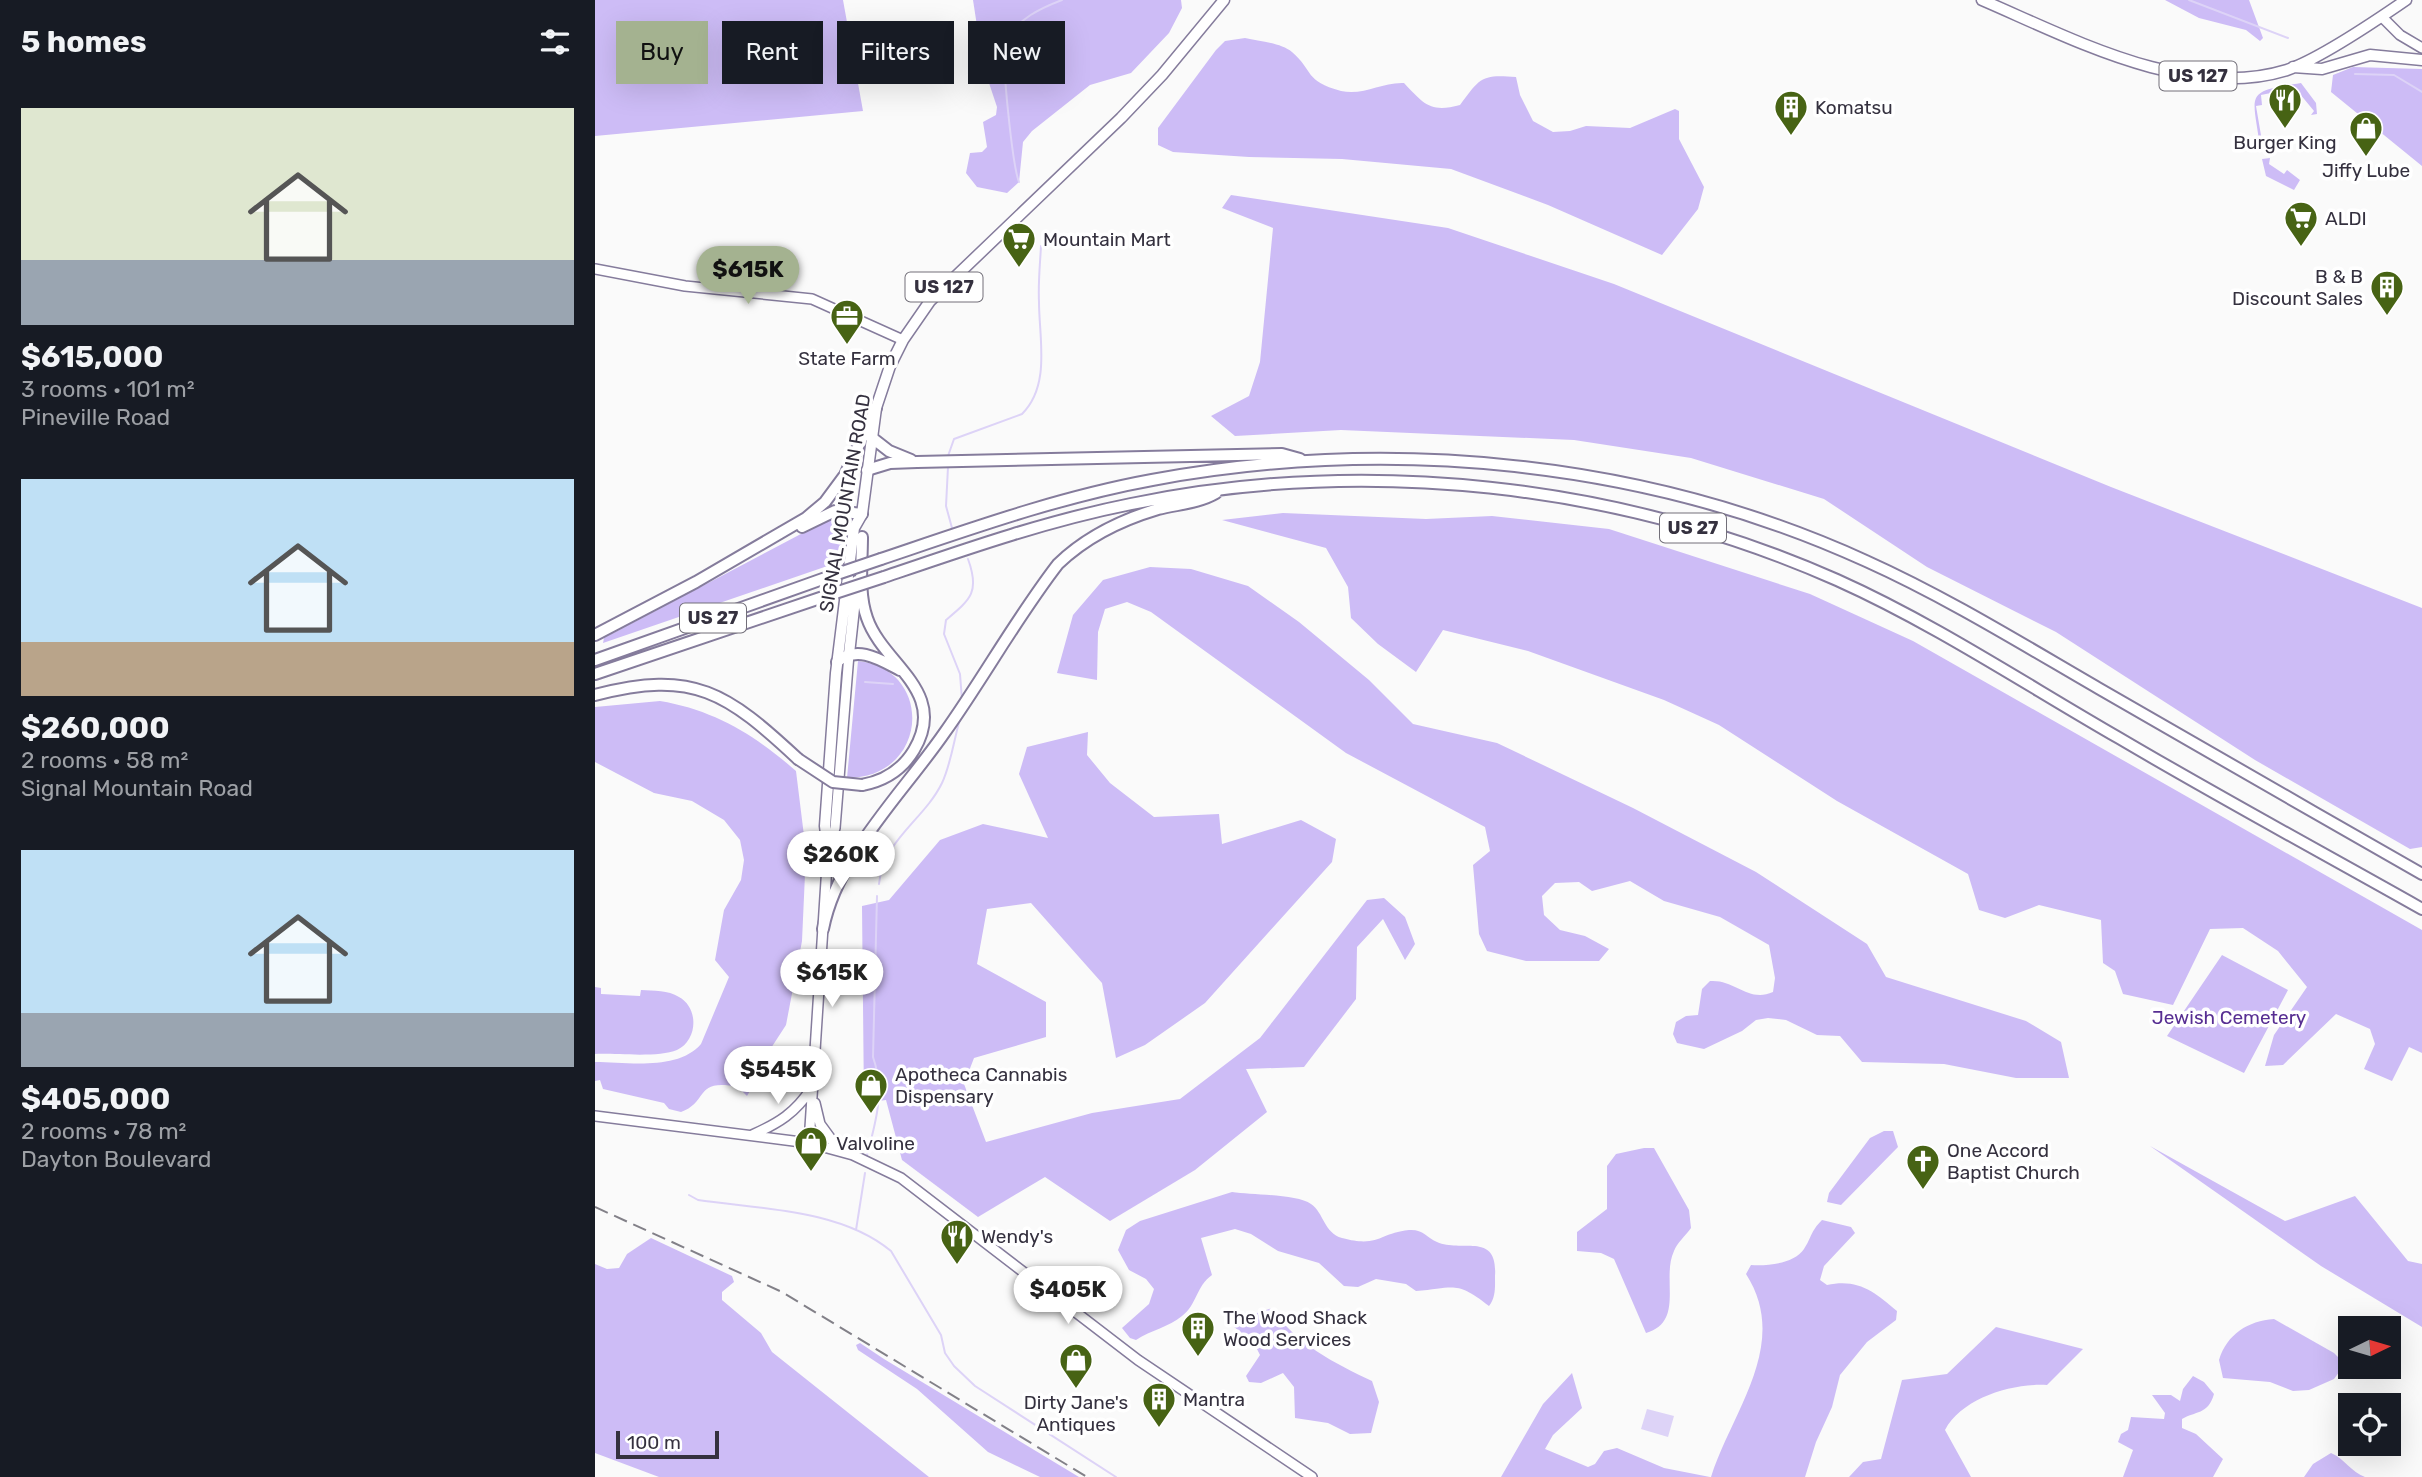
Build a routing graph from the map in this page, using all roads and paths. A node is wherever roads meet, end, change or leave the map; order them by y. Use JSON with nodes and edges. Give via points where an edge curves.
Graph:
{"nodes":[{"id":1,"x":1224,"y":0,"type":"edge"},
{"id":2,"x":1982,"y":0,"type":"edge"},
{"id":3,"x":2406,"y":0,"type":"edge"},
{"id":4,"x":2382,"y":17,"type":"junction"},
{"id":5,"x":2422,"y":48,"type":"edge"},
{"id":6,"x":2422,"y":60,"type":"edge"},
{"id":7,"x":2293,"y":67,"type":"junction"},
{"id":8,"x":595,"y":269,"type":"edge"},
{"id":9,"x":903,"y":340,"type":"junction"},
{"id":10,"x":876,"y":408,"type":"junction"},
{"id":11,"x":871,"y":437,"type":"junction"},
{"id":12,"x":1306,"y":460,"type":"junction"},
{"id":13,"x":917,"y":462,"type":"junction"},
{"id":14,"x":867,"y":470,"type":"junction"},
{"id":15,"x":1224,"y":488,"type":"junction"},
{"id":16,"x":862,"y":514,"type":"junction"},
{"id":17,"x":862,"y":537,"type":"junction"},
{"id":18,"x":731,"y":562,"type":"junction"},
{"id":19,"x":595,"y":635,"type":"edge"},
{"id":20,"x":849,"y":654,"type":"junction"},
{"id":21,"x":595,"y":660,"type":"edge"},
{"id":22,"x":837,"y":662,"type":"junction"},
{"id":23,"x":906,"y":672,"type":"junction"},
{"id":24,"x":595,"y":674,"type":"edge"},
{"id":25,"x":595,"y":695,"type":"edge"},
{"id":26,"x":828,"y":850,"type":"junction"},
{"id":27,"x":851,"y":859,"type":"junction"},
{"id":28,"x":2422,"y":874,"type":"edge"},
{"id":29,"x":2422,"y":909,"type":"edge"},
{"id":30,"x":823,"y":929,"type":"junction"},
{"id":31,"x":812,"y":1087,"type":"junction"},
{"id":32,"x":595,"y":1116,"type":"edge"},
{"id":33,"x":752,"y":1135,"type":"junction"},
{"id":34,"x":809,"y":1143,"type":"junction"},
{"id":35,"x":839,"y":1150,"type":"junction"},
{"id":36,"x":1312,"y":1477,"type":"edge"}],
"edges":[{"from":1,"to":9,"type":"main road","name":"SIGNAL MOUNTAIN ROAD","number":"US 127","via":[[1121,118],[930,301]]},
{"from":2,"to":7,"type":"main road","number":"US 127","via":[[2175,74],[2244,80]]},
{"from":3,"to":4,"type":"main road","number":"US 127"},
{"from":4,"to":5,"type":"main road"},
{"from":4,"to":7,"type":"main road","number":"US 127"},
{"from":6,"to":7,"type":"main road","via":[[2370,55],[2322,69]]},
{"from":8,"to":9,"type":"main road","via":[[685,286],[812,299]]},
{"from":9,"to":10,"type":"main road","name":"SIGNAL MOUNTAIN ROAD","number":"US 127"},
{"from":10,"to":11,"type":"main road","name":"SIGNAL MOUNTAIN ROAD","number":"US 127"},
{"from":10,"to":18,"type":"highway","via":[[849,468],[825,502],[796,525]]},
{"from":11,"to":13,"type":"highway"},
{"from":11,"to":14,"type":"main road","name":"SIGNAL MOUNTAIN ROAD","number":"US 127"},
{"from":12,"to":13,"type":"highway","via":[[1282,454]]},
{"from":12,"to":21,"type":"highway","number":"US 27","bridge":true,"via":[[1153,480],[1071,498]]},
{"from":12,"to":28,"type":"highway","number":"US 27","via":[[1447,461],[1569,474],[1698,501],[1803,535],[1934,594]]},
{"from":13,"to":14,"type":"highway"},
{"from":14,"to":16,"type":"main road","name":"SIGNAL MOUNTAIN ROAD","number":"US 127"},
{"from":15,"to":24,"type":"highway","number":"US 27","bridge":true,"via":[[1127,504],[1014,533]]},
{"from":15,"to":27,"type":"highway","via":[[1206,499],[1121,522],[1081,544],[1058,564],[944,734]]},
{"from":15,"to":29,"type":"highway","number":"US 27","via":[[1368,480],[1479,487],[1617,509],[1743,544],[1835,579],[1923,624]]},
{"from":16,"to":17,"type":"main road","number":"US 127"},
{"from":16,"to":18,"type":"highway","via":[[847,510],[829,513]]},
{"from":16,"to":22,"type":"main road","name":"SIGNAL MOUNTAIN ROAD","via":[[854,528]]},
{"from":17,"to":20,"type":"main road","name":"SIGNAL MOUNTAIN ROAD"},
{"from":17,"to":23,"type":"highway","via":[[866,615]]},
{"from":18,"to":19,"type":"highway"},
{"from":20,"to":22,"type":"highway"},
{"from":20,"to":23,"type":"highway","via":[[872,656]]},
{"from":20,"to":26,"type":"main road","name":"SIGNAL MOUNTAIN ROAD","via":[[835,828]]},
{"from":22,"to":26,"type":"main road","name":"SIGNAL MOUNTAIN ROAD","via":[[825,826]]},
{"from":23,"to":25,"type":"highway","bridge":true,"via":[[920,698],[921,733],[909,758],[895,772],[862,785],[833,782],[798,759],[734,704],[706,691],[650,684]]},
{"from":26,"to":27,"type":"highway","via":[[836,859]]},
{"from":26,"to":30,"type":"main road","name":"SIGNAL MOUNTAIN ROAD"},
{"from":27,"to":30,"type":"highway","via":[[831,897]]},
{"from":30,"to":31,"type":"main road","name":"SIGNAL MOUNTAIN ROAD"},
{"from":31,"to":33,"type":"main road","via":[[796,1111]]},
{"from":31,"to":34,"type":"main road","name":"SIGNAL MOUNTAIN ROAD"},
{"from":31,"to":35,"type":"main road","via":[[820,1124]]},
{"from":32,"to":33,"type":"main road"},
{"from":33,"to":34,"type":"main road"},
{"from":34,"to":35,"type":"main road"},
{"from":35,"to":36,"type":"main road","via":[[879,1165],[918,1190],[1134,1357]]}]}
